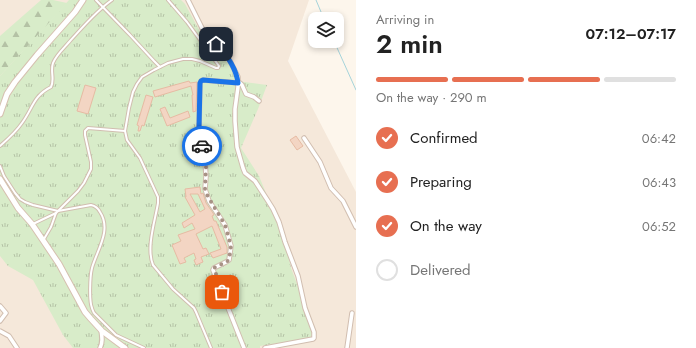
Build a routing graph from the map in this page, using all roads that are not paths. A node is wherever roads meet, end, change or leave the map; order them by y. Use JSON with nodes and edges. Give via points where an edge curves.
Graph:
{"nodes":[{"id":1,"x":83,"y":0,"type":"edge"},
{"id":2,"x":96,"y":0,"type":"edge"},
{"id":3,"x":112,"y":0,"type":"edge"},
{"id":4,"x":168,"y":0,"type":"edge"},
{"id":5,"x":188,"y":0,"type":"edge"},
{"id":6,"x":103,"y":7,"type":"junction"},
{"id":7,"x":160,"y":67,"type":"junction"},
{"id":8,"x":238,"y":83,"type":"junction"},
{"id":9,"x":259,"y":101,"type":"dead end"},
{"id":10,"x":0,"y":114,"type":"edge"},
{"id":11,"x":125,"y":131,"type":"junction"},
{"id":12,"x":304,"y":138,"type":"dead end"},
{"id":13,"x":0,"y":146,"type":"edge"},
{"id":14,"x":0,"y":166,"type":"edge"},
{"id":15,"x":0,"y":179,"type":"edge"},
{"id":16,"x":57,"y":212,"type":"junction"},
{"id":17,"x":32,"y":224,"type":"junction"},
{"id":18,"x":356,"y":227,"type":"edge"},
{"id":19,"x":43,"y":240,"type":"junction"},
{"id":20,"x":0,"y":306,"type":"edge"},
{"id":21,"x":352,"y":313,"type":"dead end"},
{"id":22,"x":0,"y":321,"type":"edge"},
{"id":23,"x":101,"y":329,"type":"junction"},
{"id":24,"x":0,"y":331,"type":"edge"},
{"id":25,"x":17,"y":348,"type":"edge"},
{"id":26,"x":100,"y":348,"type":"edge"},
{"id":27,"x":125,"y":348,"type":"edge"},
{"id":28,"x":144,"y":348,"type":"edge"},
{"id":29,"x":211,"y":348,"type":"edge"},
{"id":30,"x":244,"y":348,"type":"edge"},
{"id":31,"x":265,"y":348,"type":"edge"},
{"id":32,"x":347,"y":348,"type":"edge"}],
"edges":[{"from":1,"to":10,"type":"street","via":[[15,82],[7,94]]},
{"from":2,"to":6,"type":"lane"},
{"from":3,"to":6,"type":"lane"},
{"from":4,"to":7,"type":"lane","via":[[219,66],[216,68],[200,61],[183,59]]},
{"from":5,"to":8,"type":"street","via":[[203,30],[224,51],[238,77]]},
{"from":6,"to":7,"type":"lane"},
{"from":6,"to":13,"type":"lane","via":[[56,58],[52,69],[51,87],[39,95],[23,123]]},
{"from":7,"to":11,"type":"lane","via":[[142,77],[137,84]]},
{"from":8,"to":9,"type":"street","via":[[242,85],[246,94]]},
{"from":8,"to":30,"type":"street","via":[[201,81],[199,128],[205,159],[205,189],[225,225],[231,246],[229,260],[214,270]]},
{"from":8,"to":31,"type":"street","via":[[235,121],[237,147],[243,168],[264,195],[279,222],[298,276],[314,337]]},
{"from":11,"to":16,"type":"lane","via":[[88,128],[85,131],[91,169],[78,192]]},
{"from":11,"to":29,"type":"lane","via":[[127,140],[144,164],[157,192],[158,203],[150,245],[153,265],[173,289],[194,308]]},
{"from":12,"to":18,"type":"street"},
{"from":14,"to":16,"type":"lane","via":[[20,199]]},
{"from":15,"to":17,"type":"street","via":[[18,208]]},
{"from":16,"to":17,"type":"lane"},
{"from":16,"to":19,"type":"lane"},
{"from":16,"to":28,"type":"lane","via":[[91,205],[95,205],[101,212],[105,233],[92,269],[92,310],[116,335]]},
{"from":17,"to":19,"type":"street"},
{"from":19,"to":23,"type":"street","via":[[85,312]]},
{"from":20,"to":22,"type":"street","via":[[6,313]]},
{"from":21,"to":32,"type":"street"},
{"from":23,"to":26,"type":"street"},
{"from":23,"to":27,"type":"street"},
{"from":24,"to":25,"type":"street","via":[[8,336]]}]}
